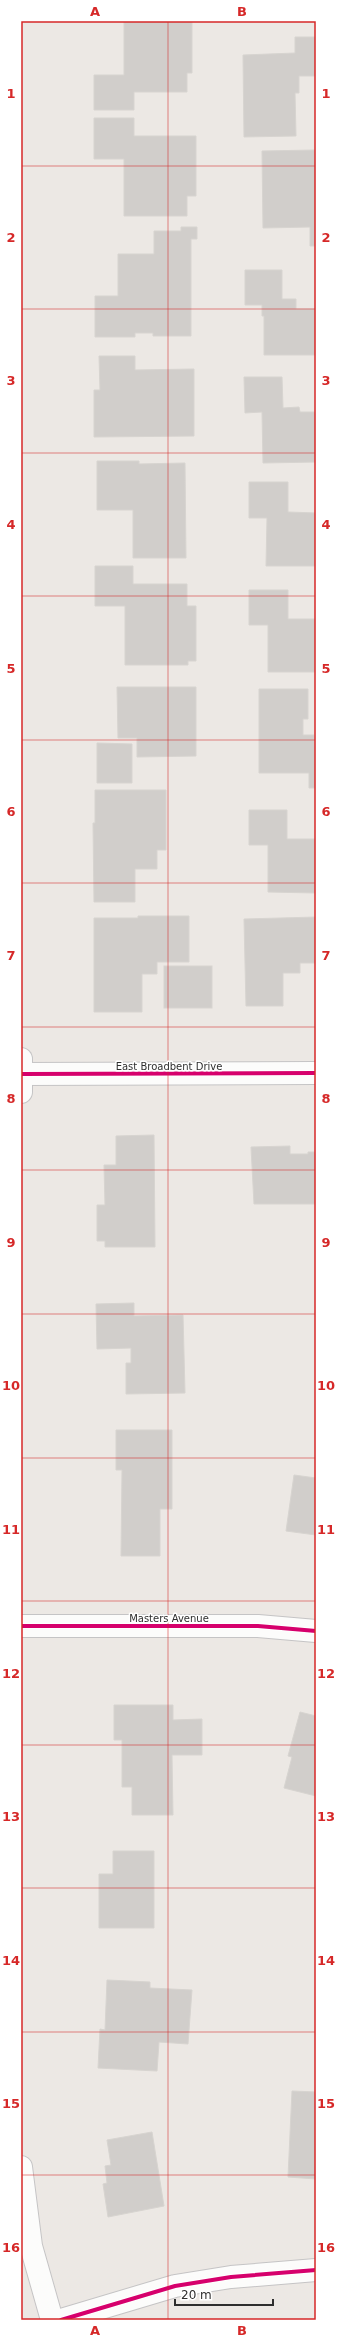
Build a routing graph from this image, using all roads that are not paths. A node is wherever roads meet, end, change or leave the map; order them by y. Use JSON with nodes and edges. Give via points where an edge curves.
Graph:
{"nodes":[{"id":1,"x":21,"y":1058,"type":"edge"},
{"id":2,"x":316,"y":1073,"type":"edge"},
{"id":3,"x":21,"y":1074,"type":"edge"},
{"id":4,"x":21,"y":1092,"type":"edge"},
{"id":5,"x":21,"y":1626,"type":"edge"},
{"id":6,"x":316,"y":1632,"type":"edge"},
{"id":7,"x":21,"y":2167,"type":"edge"},
{"id":8,"x":316,"y":2270,"type":"edge"},
{"id":9,"x":52,"y":2320,"type":"edge"},
{"id":10,"x":62,"y":2320,"type":"edge"}],
"edges":[{"from":1,"to":3,"type":"street"},
{"from":2,"to":3,"type":"street","name":"East Broadbent Drive"},
{"from":3,"to":4,"type":"street"},
{"from":5,"to":6,"type":"street","name":"Masters Avenue","via":[[258,1626]]},
{"from":7,"to":9,"type":"street","via":[[31,2246]]},
{"from":8,"to":10,"type":"street","via":[[231,2277],[175,2286]]}]}
